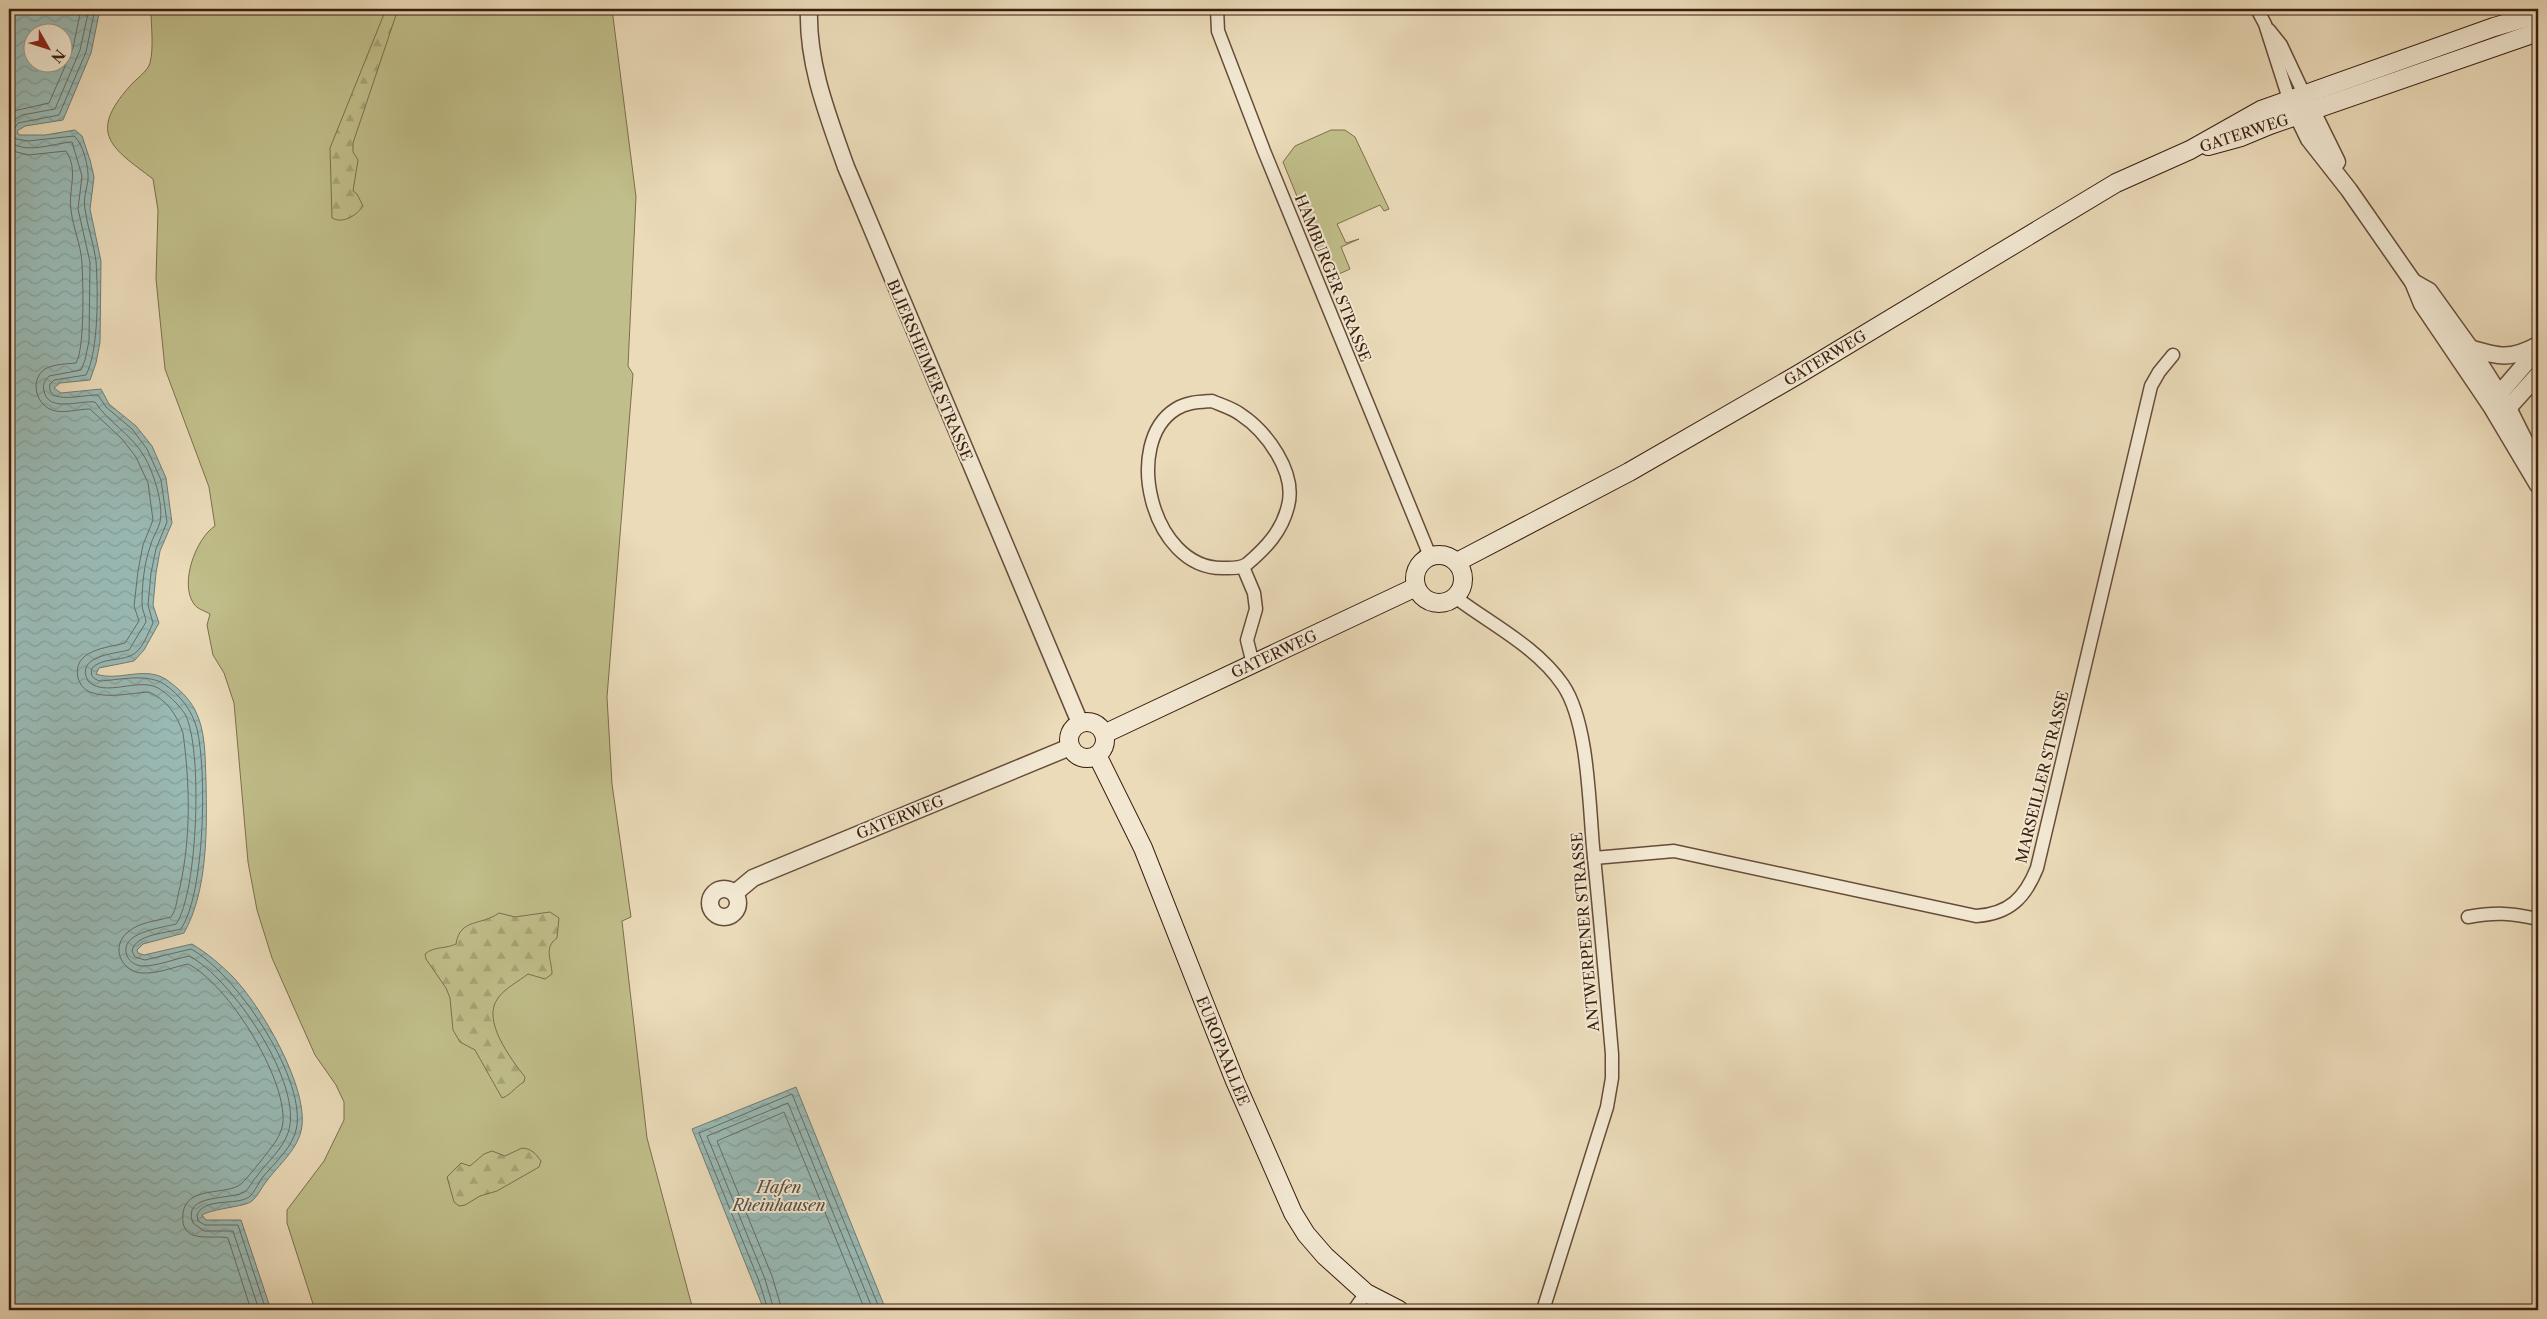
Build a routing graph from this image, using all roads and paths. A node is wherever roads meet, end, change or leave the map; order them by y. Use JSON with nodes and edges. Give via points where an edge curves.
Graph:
{"nodes":[{"id":1,"x":809,"y":9,"type":"edge"},
{"id":2,"x":1217,"y":9,"type":"edge"},
{"id":3,"x":2257,"y":9,"type":"edge"},
{"id":4,"x":2538,"y":14,"type":"edge"},
{"id":5,"x":2531,"y":34,"type":"edge"},
{"id":6,"x":2301,"y":105,"type":"junction"},
{"id":7,"x":2413,"y":282,"type":"junction"},
{"id":8,"x":2538,"y":344,"type":"edge"},
{"id":9,"x":2470,"y":348,"type":"junction"},
{"id":10,"x":2538,"y":350,"type":"edge"},
{"id":11,"x":2173,"y":355,"type":"dead end"},
{"id":12,"x":2538,"y":374,"type":"edge"},
{"id":13,"x":2497,"y":404,"type":"junction"},
{"id":14,"x":2538,"y":467,"type":"edge"},
{"id":15,"x":2538,"y":485,"type":"edge"},
{"id":16,"x":1430,"y":556,"type":"junction"},
{"id":17,"x":1457,"y":562,"type":"junction"},
{"id":18,"x":1243,"y":567,"type":"junction"},
{"id":19,"x":1416,"y":587,"type":"junction"},
{"id":20,"x":1455,"y":597,"type":"junction"},
{"id":21,"x":1253,"y":664,"type":"junction"},
{"id":22,"x":1080,"y":723,"type":"junction"},
{"id":23,"x":1104,"y":734,"type":"junction"},
{"id":24,"x":1070,"y":747,"type":"junction"},
{"id":25,"x":1098,"y":755,"type":"junction"},
{"id":26,"x":1594,"y":858,"type":"junction"},
{"id":27,"x":735,"y":894,"type":"dead end"},
{"id":28,"x":2468,"y":918,"type":"dead end"},
{"id":29,"x":2538,"y":919,"type":"edge"},
{"id":30,"x":1366,"y":1293,"type":"junction"},
{"id":31,"x":1354,"y":1310,"type":"edge"},
{"id":32,"x":1399,"y":1310,"type":"edge"},
{"id":33,"x":1543,"y":1310,"type":"edge"}],
"edges":[{"from":1,"to":22,"type":"street","name":"BLIERSHEIMER STRASSE","via":[[815,75],[846,167]]},
{"from":2,"to":16,"type":"street","name":"HAMBURGER STRASSE","via":[[1218,31],[1264,151]]},
{"from":3,"to":6,"type":"street","via":[[2281,45]]},
{"from":4,"to":6,"type":"main road","via":[[2518,19]]},
{"from":5,"to":6,"type":"main road"},
{"from":6,"to":7,"type":"street","via":[[2344,174],[2349,190]]},
{"from":6,"to":17,"type":"main road","name":"GATERWEG","via":[[2239,121],[2190,150],[2116,182],[1663,453]]},
{"from":7,"to":9,"type":"street","via":[[2429,291]]},
{"from":7,"to":13,"type":"street","via":[[2422,304]]},
{"from":8,"to":9,"type":"street","via":[[2520,354],[2506,356]]},
{"from":9,"to":13,"type":"street"},
{"from":10,"to":13,"type":"street"},
{"from":11,"to":26,"type":"street","name":"MARSEILLER STRASSE","via":[[2151,386],[2037,868],[2031,884],[2012,906],[1990,915],[1976,916],[1674,851]]},
{"from":12,"to":13,"type":"street"},
{"from":13,"to":14,"type":"street"},
{"from":13,"to":15,"type":"street"},
{"from":16,"to":17,"type":"main road","via":[[1440,554]]},
{"from":16,"to":19,"type":"main road","via":[[1417,568]]},
{"from":17,"to":20,"type":"main road","via":[[1463,579]]},
{"from":18,"to":18,"type":"street","via":[[1215,568],[1196,562],[1167,539],[1157,521],[1150,497],[1152,447],[1160,426],[1175,410],[1194,402],[1212,401],[1239,413],[1258,428],[1274,448],[1288,481],[1289,505],[1280,526],[1269,544]]},
{"from":18,"to":21,"type":"street","via":[[1254,593],[1256,609],[1247,640]]},
{"from":19,"to":20,"type":"main road","via":[[1426,599],[1436,603]]},
{"from":19,"to":21,"type":"main road","name":"GATERWEG"},
{"from":20,"to":26,"type":"street","name":"ANTWERPENER STRASSE","via":[[1544,662],[1571,700],[1577,716],[1586,776]]},
{"from":21,"to":23,"type":"main road","name":"GATERWEG"},
{"from":22,"to":23,"type":"main road","via":[[1095,724]]},
{"from":22,"to":24,"type":"main road","via":[[1069,735]]},
{"from":23,"to":25,"type":"main road","via":[[1104,745]]},
{"from":24,"to":25,"type":"main road","via":[[1076,755],[1084,758]]},
{"from":24,"to":27,"type":"street","name":"GATERWEG","via":[[753,878]]},
{"from":25,"to":30,"type":"main road","name":"EUROPAALLEE","via":[[1143,848],[1235,1081],[1293,1213],[1325,1256]]},
{"from":26,"to":33,"type":"street","name":"ANTWERPENER STRASSE","via":[[1612,1078],[1606,1107]]},
{"from":28,"to":29,"type":"street","via":[[2509,913]]},
{"from":30,"to":31,"type":"street"},
{"from":30,"to":32,"type":"main road","name":"EUROPAALLEE"}]}
